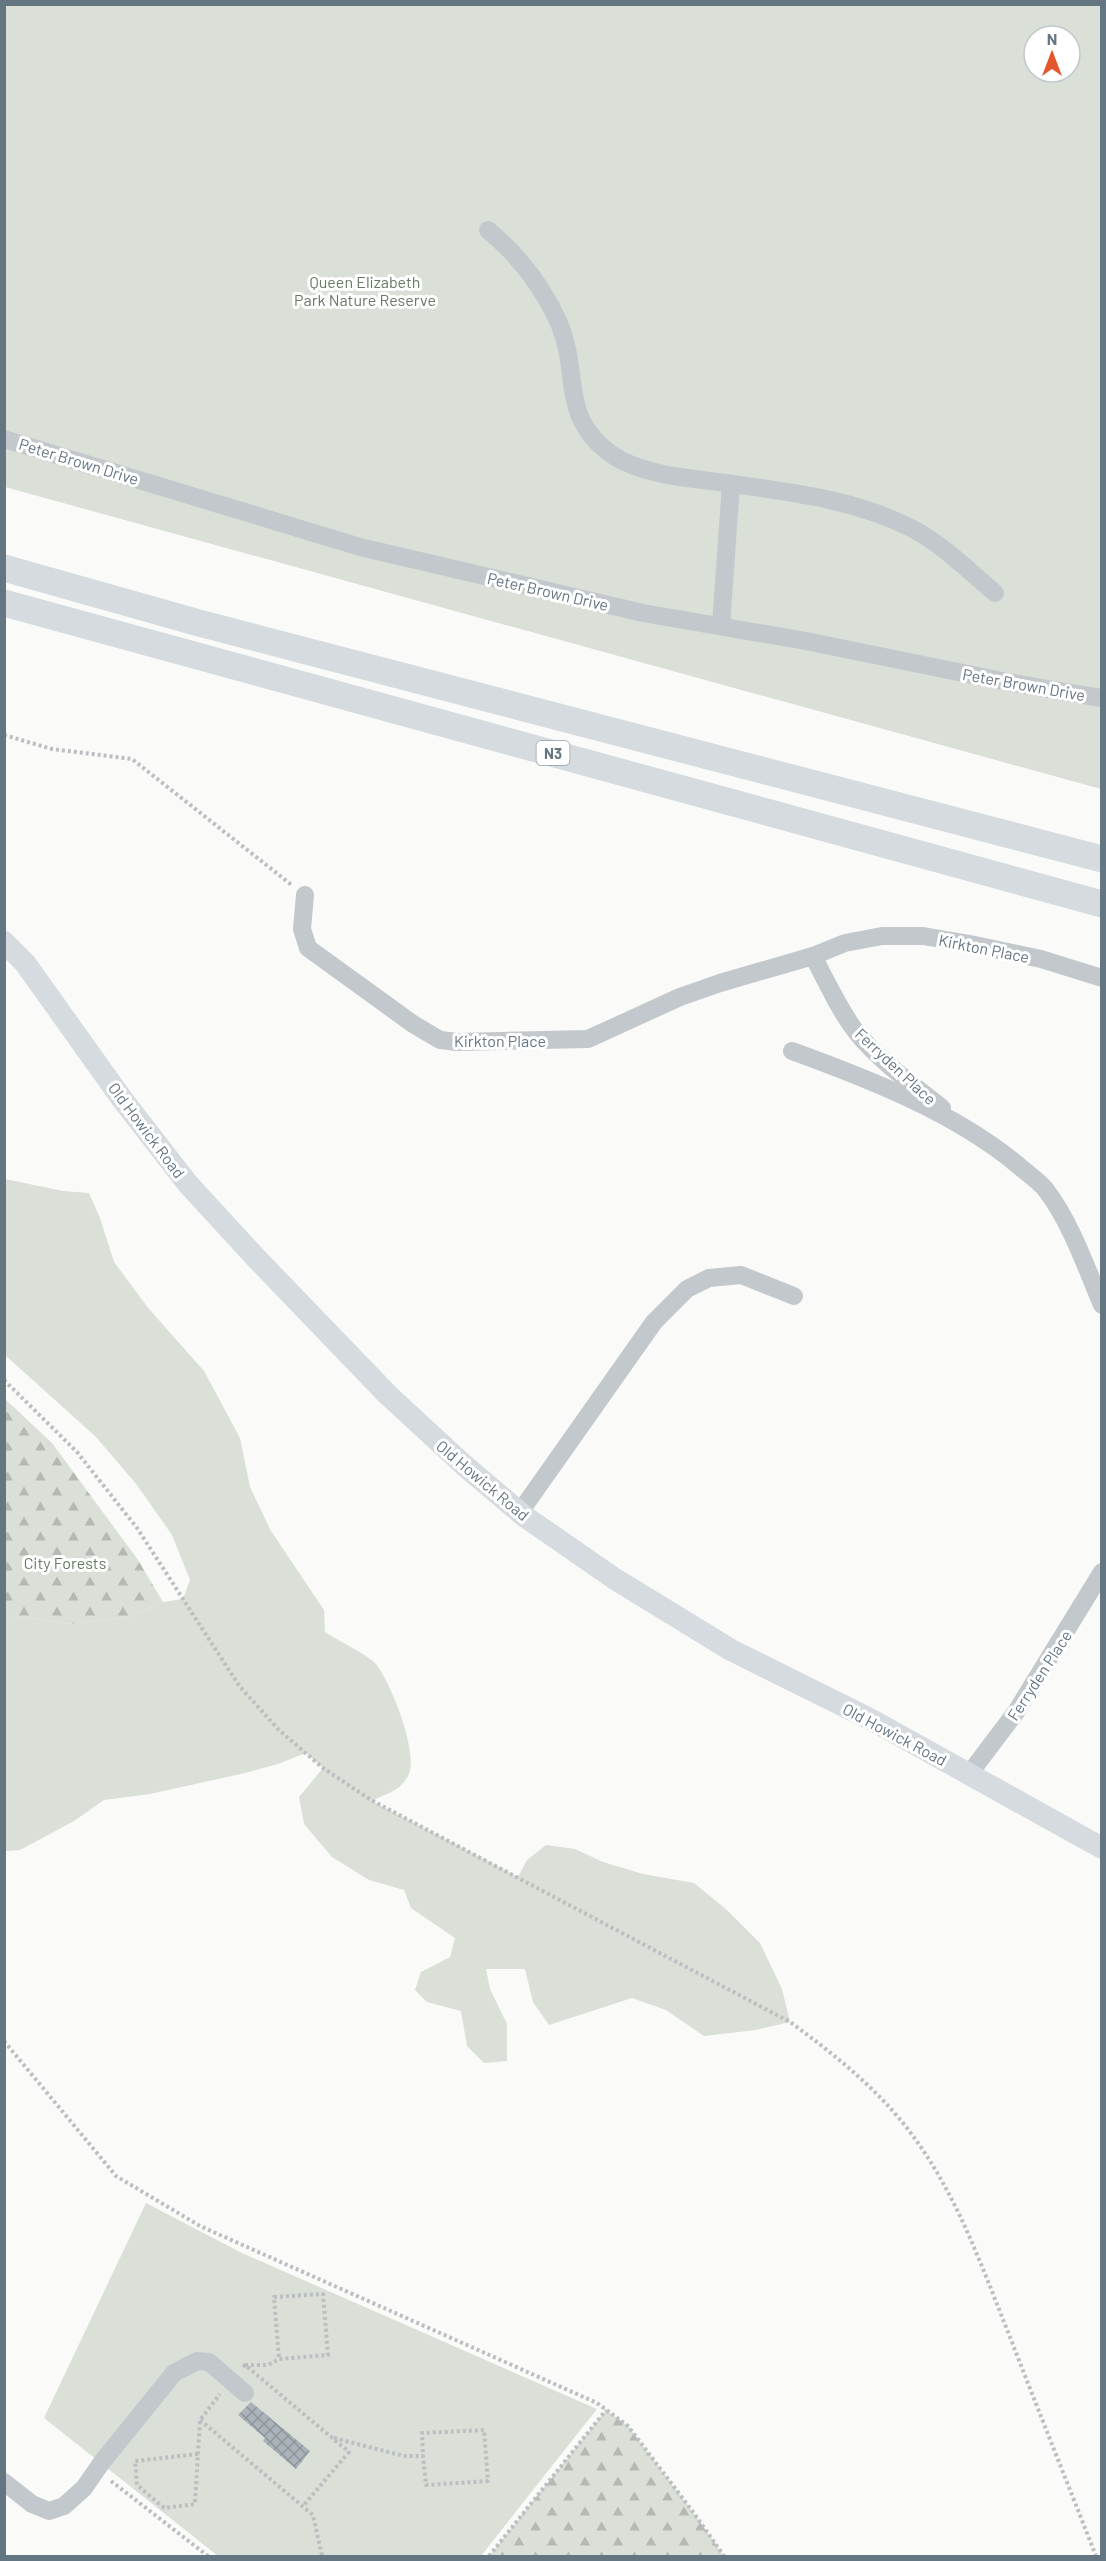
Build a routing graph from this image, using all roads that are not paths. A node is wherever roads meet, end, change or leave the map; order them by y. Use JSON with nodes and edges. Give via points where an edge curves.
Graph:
{"nodes":[{"id":1,"x":488,"y":230,"type":"dead end"},
{"id":2,"x":4,"y":439,"type":"edge"},
{"id":3,"x":731,"y":484,"type":"junction"},
{"id":4,"x":4,"y":568,"type":"edge"},
{"id":5,"x":995,"y":593,"type":"dead end"},
{"id":6,"x":4,"y":603,"type":"edge"},
{"id":7,"x":721,"y":626,"type":"junction"},
{"id":8,"x":1101,"y":698,"type":"edge"},
{"id":9,"x":1101,"y":859,"type":"edge"},
{"id":10,"x":305,"y":895,"type":"road end"},
{"id":11,"x":1101,"y":904,"type":"edge"},
{"id":12,"x":4,"y":942,"type":"edge"},
{"id":13,"x":813,"y":956,"type":"junction"},
{"id":14,"x":1101,"y":978,"type":"edge"},
{"id":15,"x":792,"y":1051,"type":"dead end"},
{"id":16,"x":974,"y":1134,"type":"junction"},
{"id":17,"x":794,"y":1296,"type":"dead end"},
{"id":18,"x":1101,"y":1305,"type":"edge"},
{"id":19,"x":520,"y":1512,"type":"junction"},
{"id":20,"x":1101,"y":1572,"type":"edge"},
{"id":21,"x":970,"y":1773,"type":"junction"},
{"id":22,"x":1101,"y":1848,"type":"edge"},
{"id":23,"x":246,"y":2393,"type":"dead end"},
{"id":24,"x":4,"y":2482,"type":"edge"}],
"edges":[{"from":1,"to":3,"type":"street","via":[[523,265],[560,325],[572,396],[592,438],[618,458],[644,468]]},
{"from":2,"to":7,"type":"street","name":"Peter Brown Drive","via":[[360,547],[643,613]]},
{"from":3,"to":5,"type":"street","via":[[829,499],[870,510],[914,530],[950,554]]},
{"from":3,"to":7,"type":"street"},
{"from":4,"to":9,"type":"highway","number":"N3","via":[[199,623]]},
{"from":6,"to":11,"type":"highway","number":"N3"},
{"from":7,"to":8,"type":"street","name":"Peter Brown Drive"},
{"from":10,"to":13,"type":"street","name":"Kirkton Place","via":[[302,929],[308,948],[440,1040],[588,1039],[680,997],[760,969]]},
{"from":12,"to":19,"type":"main road","name":"Old Howick Road","via":[[31,972],[188,1184],[410,1416]]},
{"from":13,"to":14,"type":"street","name":"Kirkton Place","via":[[844,943],[882,936],[923,936],[1041,959]]},
{"from":13,"to":16,"type":"street","name":"Ferryden Place","via":[[858,1034]]},
{"from":15,"to":16,"type":"street","name":"Ferryden Place","via":[[872,1081]]},
{"from":16,"to":18,"type":"street","name":"Ferryden Place","via":[[1044,1188],[1057,1206]]},
{"from":17,"to":19,"type":"street","via":[[741,1275],[709,1278],[687,1288],[654,1322]]},
{"from":19,"to":21,"type":"main road","name":"Old Howick Road","via":[[615,1580],[731,1650]]},
{"from":20,"to":21,"type":"street","name":"Ferryden Place","via":[[1016,1712]]},
{"from":21,"to":22,"type":"main road","name":"Old Howick Road"},
{"from":23,"to":24,"type":"street","via":[[209,2362],[197,2361],[174,2373],[84,2488],[64,2506],[49,2511],[32,2504]]}]}
